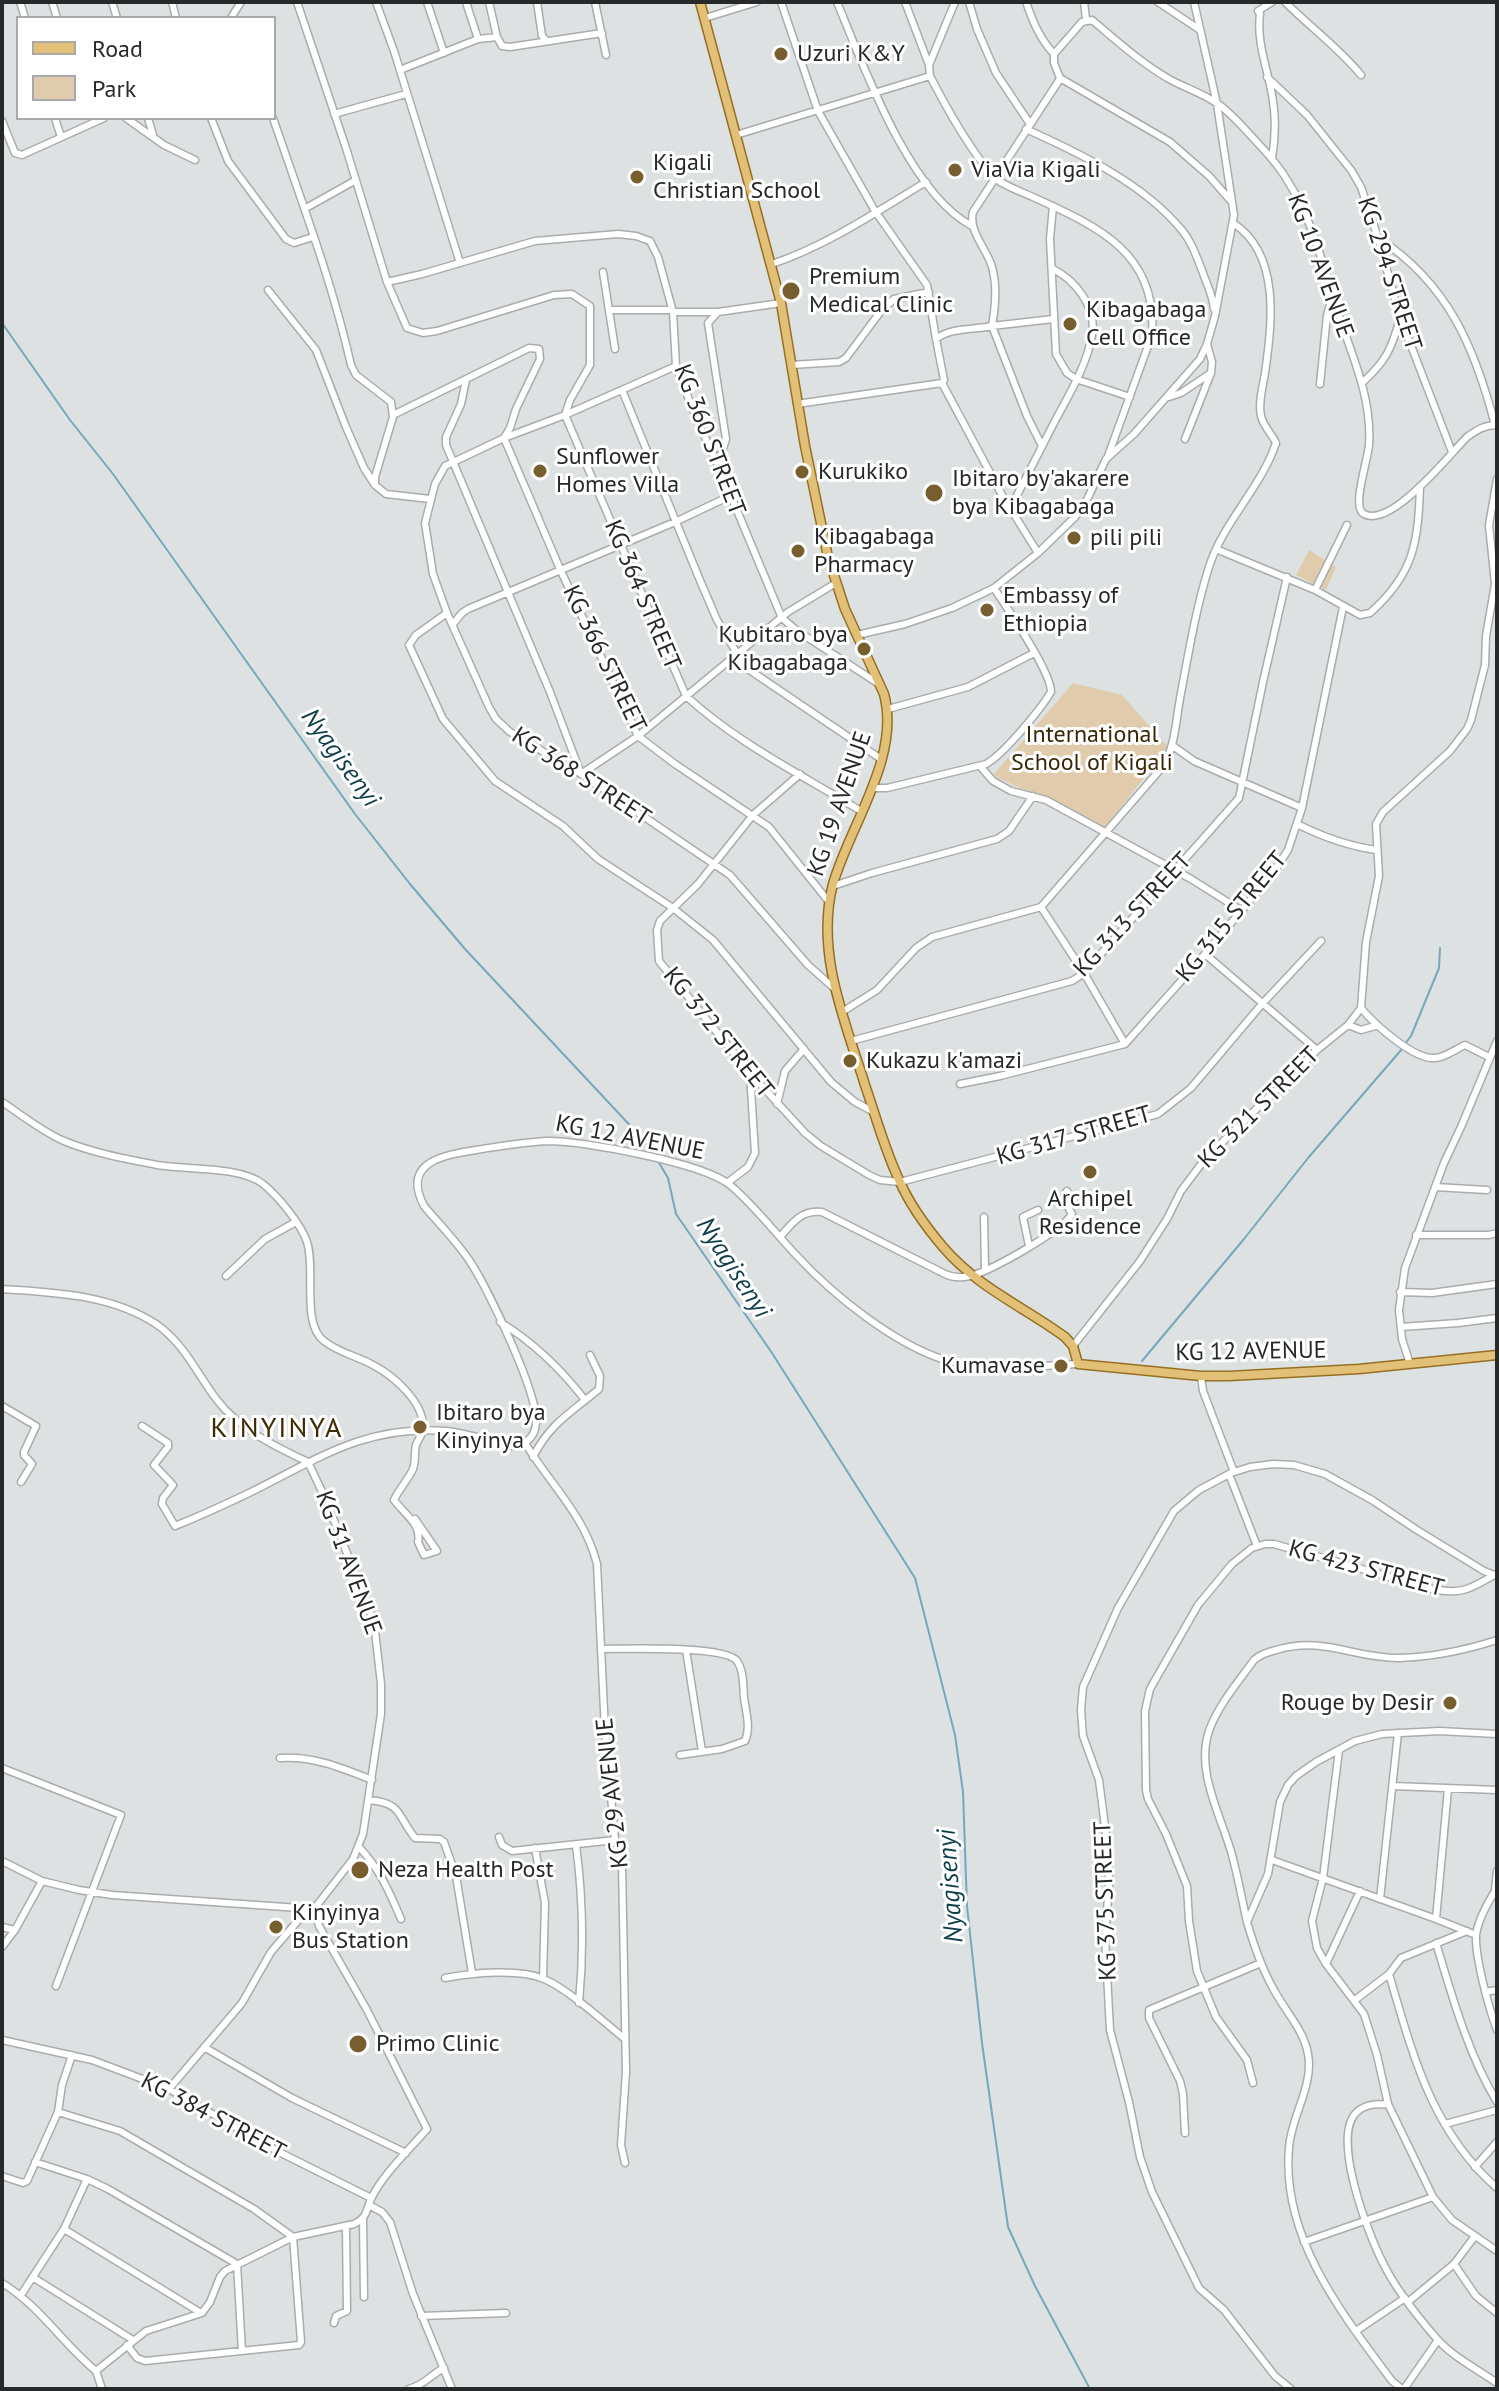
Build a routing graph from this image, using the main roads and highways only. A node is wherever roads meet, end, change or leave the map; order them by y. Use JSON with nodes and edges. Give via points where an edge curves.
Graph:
{"nodes":[{"id":1,"x":700,"y":2,"type":"edge"},
{"id":2,"x":1497,"y":1355,"type":"edge"},
{"id":3,"x":1078,"y":1364,"type":"joint"}],
"edges":[{"from":1,"to":3,"type":"main road","name":"KG 19 AVENUE","via":[[781,303],[828,557],[888,709],[881,759],[829,902],[827,941],[835,989],[900,1182],[926,1226],[971,1276],[1073,1346]]},
{"from":2,"to":3,"type":"main road","name":"KG 12 AVENUE","via":[[1359,1369],[1201,1376]]}]}
